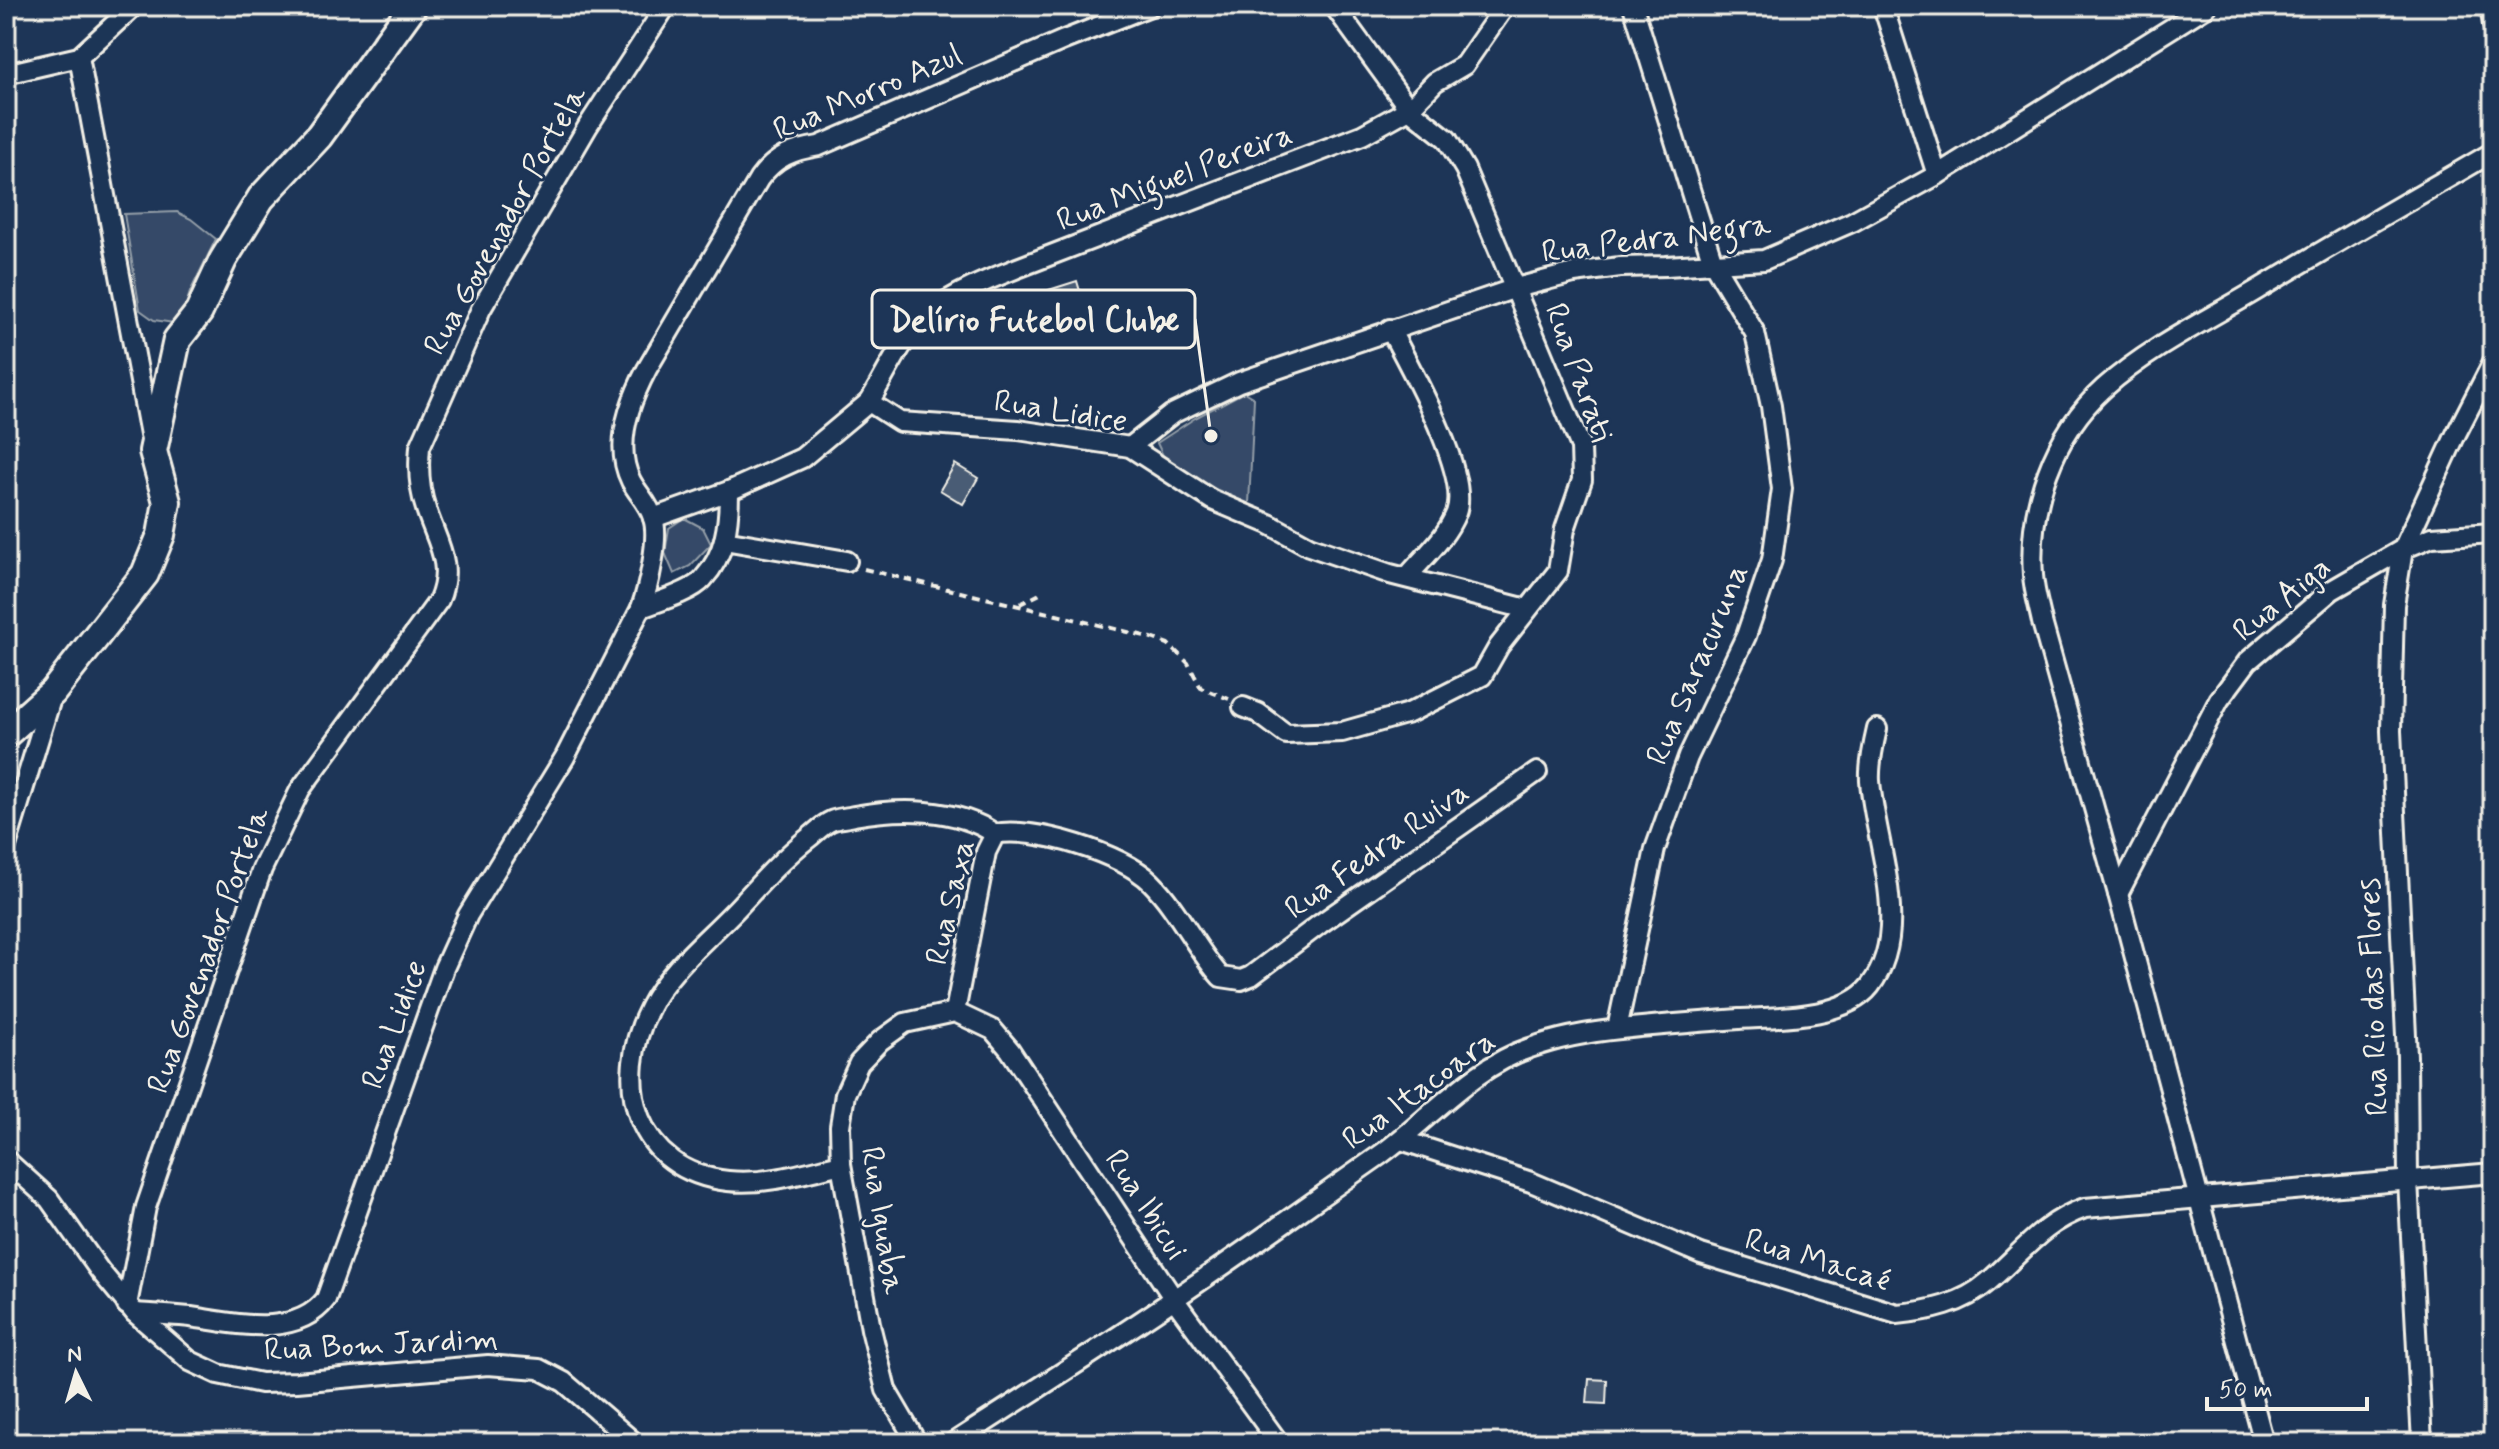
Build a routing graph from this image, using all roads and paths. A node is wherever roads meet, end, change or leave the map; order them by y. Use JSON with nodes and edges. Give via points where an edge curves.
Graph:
{"nodes":[{"id":1,"x":134,"y":6,"type":"edge"},
{"id":2,"x":413,"y":6,"type":"edge"},
{"id":3,"x":666,"y":6,"type":"edge"},
{"id":4,"x":1150,"y":6,"type":"edge"},
{"id":5,"x":1334,"y":6,"type":"edge"},
{"id":6,"x":1505,"y":6,"type":"edge"},
{"id":7,"x":1633,"y":6,"type":"edge"},
{"id":8,"x":1883,"y":6,"type":"edge"},
{"id":9,"x":2207,"y":6,"type":"edge"},
{"id":10,"x":2490,"y":6,"type":"edge"},
{"id":11,"x":2185,"y":12,"type":"edge"},
{"id":12,"x":2493,"y":25,"type":"edge"},
{"id":13,"x":79,"y":57,"type":"junction"},
{"id":14,"x":6,"y":74,"type":"edge"},
{"id":15,"x":1409,"y":109,"type":"junction"},
{"id":16,"x":2493,"y":152,"type":"edge"},
{"id":17,"x":1937,"y":175,"type":"junction"},
{"id":18,"x":1713,"y":263,"type":"junction"},
{"id":19,"x":1516,"y":288,"type":"junction"},
{"id":20,"x":1390,"y":329,"type":"junction"},
{"id":21,"x":2493,"y":362,"type":"edge"},
{"id":22,"x":869,"y":402,"type":"junction"},
{"id":23,"x":1130,"y":447,"type":"junction"},
{"id":24,"x":153,"y":451,"type":"junction"},
{"id":25,"x":729,"y":491,"type":"junction"},
{"id":26,"x":655,"y":526,"type":"junction"},
{"id":27,"x":2493,"y":533,"type":"edge"},
{"id":28,"x":724,"y":540,"type":"junction"},
{"id":29,"x":2403,"y":549,"type":"junction"},
{"id":30,"x":847,"y":561,"type":"joint"},
{"id":31,"x":1407,"y":577,"type":"junction"},
{"id":32,"x":1040,"y":594,"type":"dead end"},
{"id":33,"x":1018,"y":606,"type":"junction"},
{"id":34,"x":641,"y":608,"type":"junction"},
{"id":35,"x":1527,"y":609,"type":"junction"},
{"id":36,"x":53,"y":692,"type":"junction"},
{"id":37,"x":1243,"y":707,"type":"joint"},
{"id":38,"x":1877,"y":729,"type":"dead end"},
{"id":39,"x":6,"y":734,"type":"edge"},
{"id":40,"x":1537,"y":772,"type":"dead end"},
{"id":41,"x":995,"y":834,"type":"junction"},
{"id":42,"x":6,"y":846,"type":"edge"},
{"id":43,"x":2118,"y":894,"type":"junction"},
{"id":44,"x":1251,"y":976,"type":"joint"},
{"id":45,"x":955,"y":1012,"type":"junction"},
{"id":46,"x":1617,"y":1029,"type":"junction"},
{"id":47,"x":1401,"y":1140,"type":"junction"},
{"id":48,"x":6,"y":1160,"type":"edge"},
{"id":49,"x":841,"y":1164,"type":"junction"},
{"id":50,"x":2493,"y":1173,"type":"edge"},
{"id":51,"x":2408,"y":1180,"type":"junction"},
{"id":52,"x":2198,"y":1198,"type":"junction"},
{"id":53,"x":1174,"y":1299,"type":"junction"},
{"id":54,"x":131,"y":1309,"type":"junction"},
{"id":55,"x":635,"y":1443,"type":"edge"},
{"id":56,"x":917,"y":1443,"type":"edge"},
{"id":57,"x":953,"y":1443,"type":"edge"},
{"id":58,"x":1279,"y":1443,"type":"edge"},
{"id":59,"x":2264,"y":1443,"type":"edge"},
{"id":60,"x":2422,"y":1443,"type":"edge"}],
"edges":[{"from":1,"to":13,"type":"street"},
{"from":2,"to":24,"type":"main road","via":[[319,136],[261,198],[223,260],[199,312],[177,340]]},
{"from":3,"to":54,"type":"street","name":"Rua Govenador Portela","via":[[588,126],[481,309],[420,447],[420,488],[444,556],[446,584],[300,790],[281,825],[146,1207]]},
{"from":4,"to":26,"type":"street","name":"Rua Morro Azul","via":[[819,146],[798,149],[768,167],[635,392],[625,424],[625,461]]},
{"from":5,"to":15,"type":"street","name":"Rua Parati"},
{"from":6,"to":15,"type":"street","name":"Rua Miguel Pereira","via":[[1464,65],[1435,82]]},
{"from":7,"to":18,"type":"street","name":"Rua Saracuruna"},
{"from":8,"to":17,"type":"street"},
{"from":9,"to":11,"type":"street","name":"Rua Pedra Negra"},
{"from":10,"to":12,"type":"street"},
{"from":11,"to":17,"type":"street","name":"Rua Pedra Negra"},
{"from":13,"to":14,"type":"street"},
{"from":13,"to":24,"type":"street"},
{"from":15,"to":19,"type":"street","name":"Rua Parati","via":[[1456,151]]},
{"from":15,"to":22,"type":"street","name":"Rua Miguel Pereira","via":[[1362,135],[967,289],[930,312],[905,341]]},
{"from":16,"to":43,"type":"street","via":[[2140,361],[2104,389],[2054,459],[2039,497],[2033,577]]},
{"from":17,"to":18,"type":"street","name":"Rua Pedra Negra","via":[[1852,222],[1764,260]]},
{"from":18,"to":19,"type":"street","name":"Rua Pedra Negra","via":[[1620,267]]},
{"from":18,"to":46,"type":"street","name":"Rua Saracuruna","via":[[1755,333],[1779,455],[1777,530],[1746,636],[1688,757],[1655,849]]},
{"from":19,"to":20,"type":"street","name":"Rua Pedra Negra"},
{"from":19,"to":35,"type":"street","name":"Rua Parati","via":[[1581,447],[1582,480],[1558,571]]},
{"from":20,"to":23,"type":"street","name":"Rua Pedra Negra","via":[[1239,382],[1172,414]]},
{"from":20,"to":31,"type":"street","via":[[1438,423],[1456,489],[1457,511]]},
{"from":21,"to":29,"type":"street"},
{"from":22,"to":23,"type":"street","name":"Rua Lidice","via":[[900,422],[1018,430]]},
{"from":22,"to":25,"type":"street","via":[[802,458]]},
{"from":23,"to":31,"type":"street","name":"Rua Lidice","via":[[1212,500],[1309,546]]},
{"from":24,"to":36,"type":"main road","via":[[167,502],[145,574]]},
{"from":25,"to":26,"type":"street"},
{"from":25,"to":28,"type":"street"},
{"from":26,"to":34,"type":"street","name":"Rua Lidice"},
{"from":27,"to":29,"type":"street","name":"Rua Aiga","via":[[2432,537]]},
{"from":28,"to":30,"type":"street"},
{"from":28,"to":34,"type":"street","via":[[702,581]]},
{"from":29,"to":43,"type":"street","name":"Rua Aiga","via":[[2332,590],[2248,661],[2219,700]]},
{"from":29,"to":51,"type":"street","name":"Rua Rio das Flores","via":[[2394,605],[2391,731]]},
{"from":30,"to":33,"type":"path","via":[[868,571]]},
{"from":31,"to":35,"type":"street","name":"Rua Lidice"},
{"from":32,"to":33,"type":"path"},
{"from":33,"to":37,"type":"path","via":[[1168,644],[1188,663],[1201,688]]},
{"from":34,"to":54,"type":"street","name":"Rua Lidice","via":[[565,757],[468,915],[319,1309],[272,1325]]},
{"from":35,"to":37,"type":"street","name":"Rua Parati","via":[[1482,676],[1409,713],[1342,732],[1301,735],[1286,734]]},
{"from":36,"to":39,"type":"main road"},
{"from":36,"to":42,"type":"street"},
{"from":38,"to":46,"type":"street","name":"Rua Itacoara","via":[[1870,778],[1891,913],[1883,964],[1868,989],[1823,1012],[1788,1019]]},
{"from":40,"to":44,"type":"street","name":"Rua Fedra Ruiva"},
{"from":41,"to":44,"type":"street","name":"Rua Saxa","via":[[1011,830],[1048,836],[1133,870],[1150,880],[1221,977]]},
{"from":41,"to":45,"type":"street","name":"Rua Saxa","via":[[986,852]]},
{"from":41,"to":49,"type":"street","via":[[936,813],[886,810],[831,821],[790,853],[670,978],[650,1007],[635,1047],[636,1114],[647,1138],[682,1169],[706,1178],[751,1182]]},
{"from":43,"to":52,"type":"street"},
{"from":45,"to":49,"type":"street","name":"Rua Iguaba","via":[[905,1023],[859,1063],[845,1094]]},
{"from":45,"to":53,"type":"street","name":"Rua Ibicui","via":[[993,1030],[1010,1050]]},
{"from":46,"to":47,"type":"street","name":"Rua Itacoara","via":[[1526,1049],[1491,1067]]},
{"from":47,"to":52,"type":"street","name":"Rua Macaé","via":[[1531,1182],[1701,1254],[1897,1314],[1954,1303],[1987,1284],[2029,1241],[2066,1214]]},
{"from":47,"to":53,"type":"street","name":"Rua Itacoara"},
{"from":48,"to":54,"type":"street","name":"Rua Bom Jardim","via":[[49,1199]]},
{"from":49,"to":56,"type":"street","name":"Rua Iguaba","via":[[886,1390]]},
{"from":50,"to":51,"type":"street","name":"Rua Macaé"},
{"from":51,"to":52,"type":"street","name":"Rua Macaé"},
{"from":51,"to":60,"type":"street","name":"Rua Rio das Flores"},
{"from":52,"to":59,"type":"street"},
{"from":53,"to":57,"type":"street","name":"Rua Itacoara"},
{"from":53,"to":58,"type":"street","name":"Rua Ibicui"},
{"from":54,"to":55,"type":"street","name":"Rua Bom Jardim","via":[[190,1361],[218,1374],[261,1383],[488,1365],[539,1369],[564,1382]]}]}
